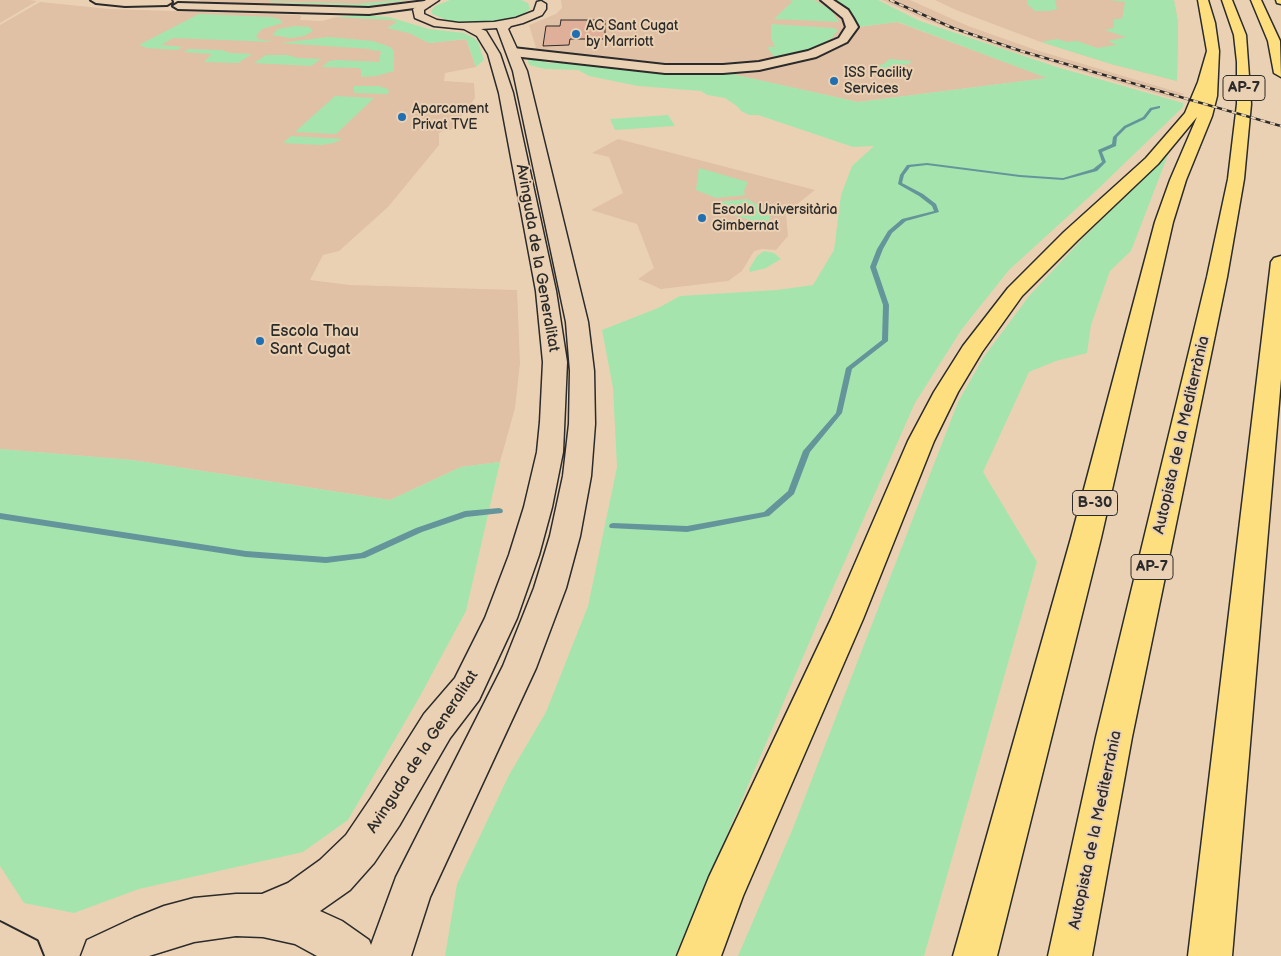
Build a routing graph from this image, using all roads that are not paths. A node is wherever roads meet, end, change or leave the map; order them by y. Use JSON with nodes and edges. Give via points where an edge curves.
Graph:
{"nodes":[{"id":1,"x":96,"y":0,"type":"edge"},
{"id":2,"x":826,"y":0,"type":"edge"},
{"id":3,"x":1203,"y":0,"type":"edge"},
{"id":4,"x":1227,"y":0,"type":"edge"},
{"id":5,"x":1256,"y":0,"type":"edge"},
{"id":6,"x":542,"y":1,"type":"edge"},
{"id":7,"x":429,"y":2,"type":"edge"},
{"id":8,"x":175,"y":3,"type":"edge"},
{"id":9,"x":369,"y":11,"type":"junction"},
{"id":10,"x":424,"y":20,"type":"junction"},
{"id":11,"x":507,"y":23,"type":"junction"},
{"id":12,"x":466,"y":26,"type":"junction"},
{"id":13,"x":1212,"y":51,"type":"junction"},
{"id":14,"x":512,"y":52,"type":"junction"},
{"id":15,"x":1281,"y":72,"type":"edge"},
{"id":16,"x":1281,"y":262,"type":"edge"},
{"id":17,"x":1274,"y":332,"type":"junction"},
{"id":18,"x":1281,"y":457,"type":"edge"},
{"id":19,"x":263,"y":916,"type":"junction"},
{"id":20,"x":0,"y":943,"type":"edge"},
{"id":21,"x":22,"y":956,"type":"edge"},
{"id":22,"x":102,"y":956,"type":"edge"},
{"id":23,"x":353,"y":956,"type":"edge"},
{"id":24,"x":389,"y":956,"type":"edge"},
{"id":25,"x":699,"y":956,"type":"edge"},
{"id":26,"x":975,"y":956,"type":"edge"},
{"id":27,"x":1070,"y":956,"type":"edge"},
{"id":28,"x":1210,"y":956,"type":"edge"}],
"edges":[{"from":1,"to":8,"type":"street"},
{"from":2,"to":14,"type":"street","via":[[844,12],[852,26],[843,40],[812,54],[759,66],[665,69]]},
{"from":3,"to":13,"type":"highway","number":"B-30"},
{"from":4,"to":27,"type":"highway","name":"Autopista de la Mediterrània","number":"AP-7","via":[[1240,36],[1243,62],[1244,104],[1236,179],[1114,737]]},
{"from":5,"to":15,"type":"highway","number":"AP-7","via":[[1274,41]]},
{"from":6,"to":11,"type":"street","via":[[536,15]]},
{"from":7,"to":9,"type":"street"},
{"from":7,"to":10,"type":"street","via":[[418,9],[417,13]]},
{"from":8,"to":9,"type":"street"},
{"from":9,"to":10,"type":"street"},
{"from":10,"to":12,"type":"street"},
{"from":11,"to":12,"type":"street"},
{"from":11,"to":14,"type":"street","name":"Avinguda de la Generalitat","via":[[502,29]]},
{"from":12,"to":19,"type":"street","name":"Avinguda de la Generalitat","via":[[482,34],[494,54],[506,93],[546,291],[555,362],[553,422],[538,507],[504,609],[467,689],[437,726],[385,812],[360,849],[335,875],[303,898]]},
{"from":13,"to":25,"type":"highway","via":[[1205,82],[1192,114],[1152,161],[1015,292],[971,351],[946,392],[921,441],[847,619],[724,892]]},
{"from":13,"to":26,"type":"highway","number":"B-30","via":[[1212,81],[1207,110],[1164,222],[1086,538]]},
{"from":14,"to":24,"type":"street","name":"Avinguda de la Generalitat","via":[[520,71],[577,322],[582,370],[582,424],[577,476],[565,536],[547,597],[519,668],[411,892]]},
{"from":16,"to":17,"type":"highway"},
{"from":17,"to":18,"type":"highway"},
{"from":17,"to":28,"type":"highway"},
{"from":19,"to":22,"type":"street","via":[[194,920],[149,934]]},
{"from":19,"to":23,"type":"street","via":[[327,936]]},
{"from":20,"to":21,"type":"street"}]}
